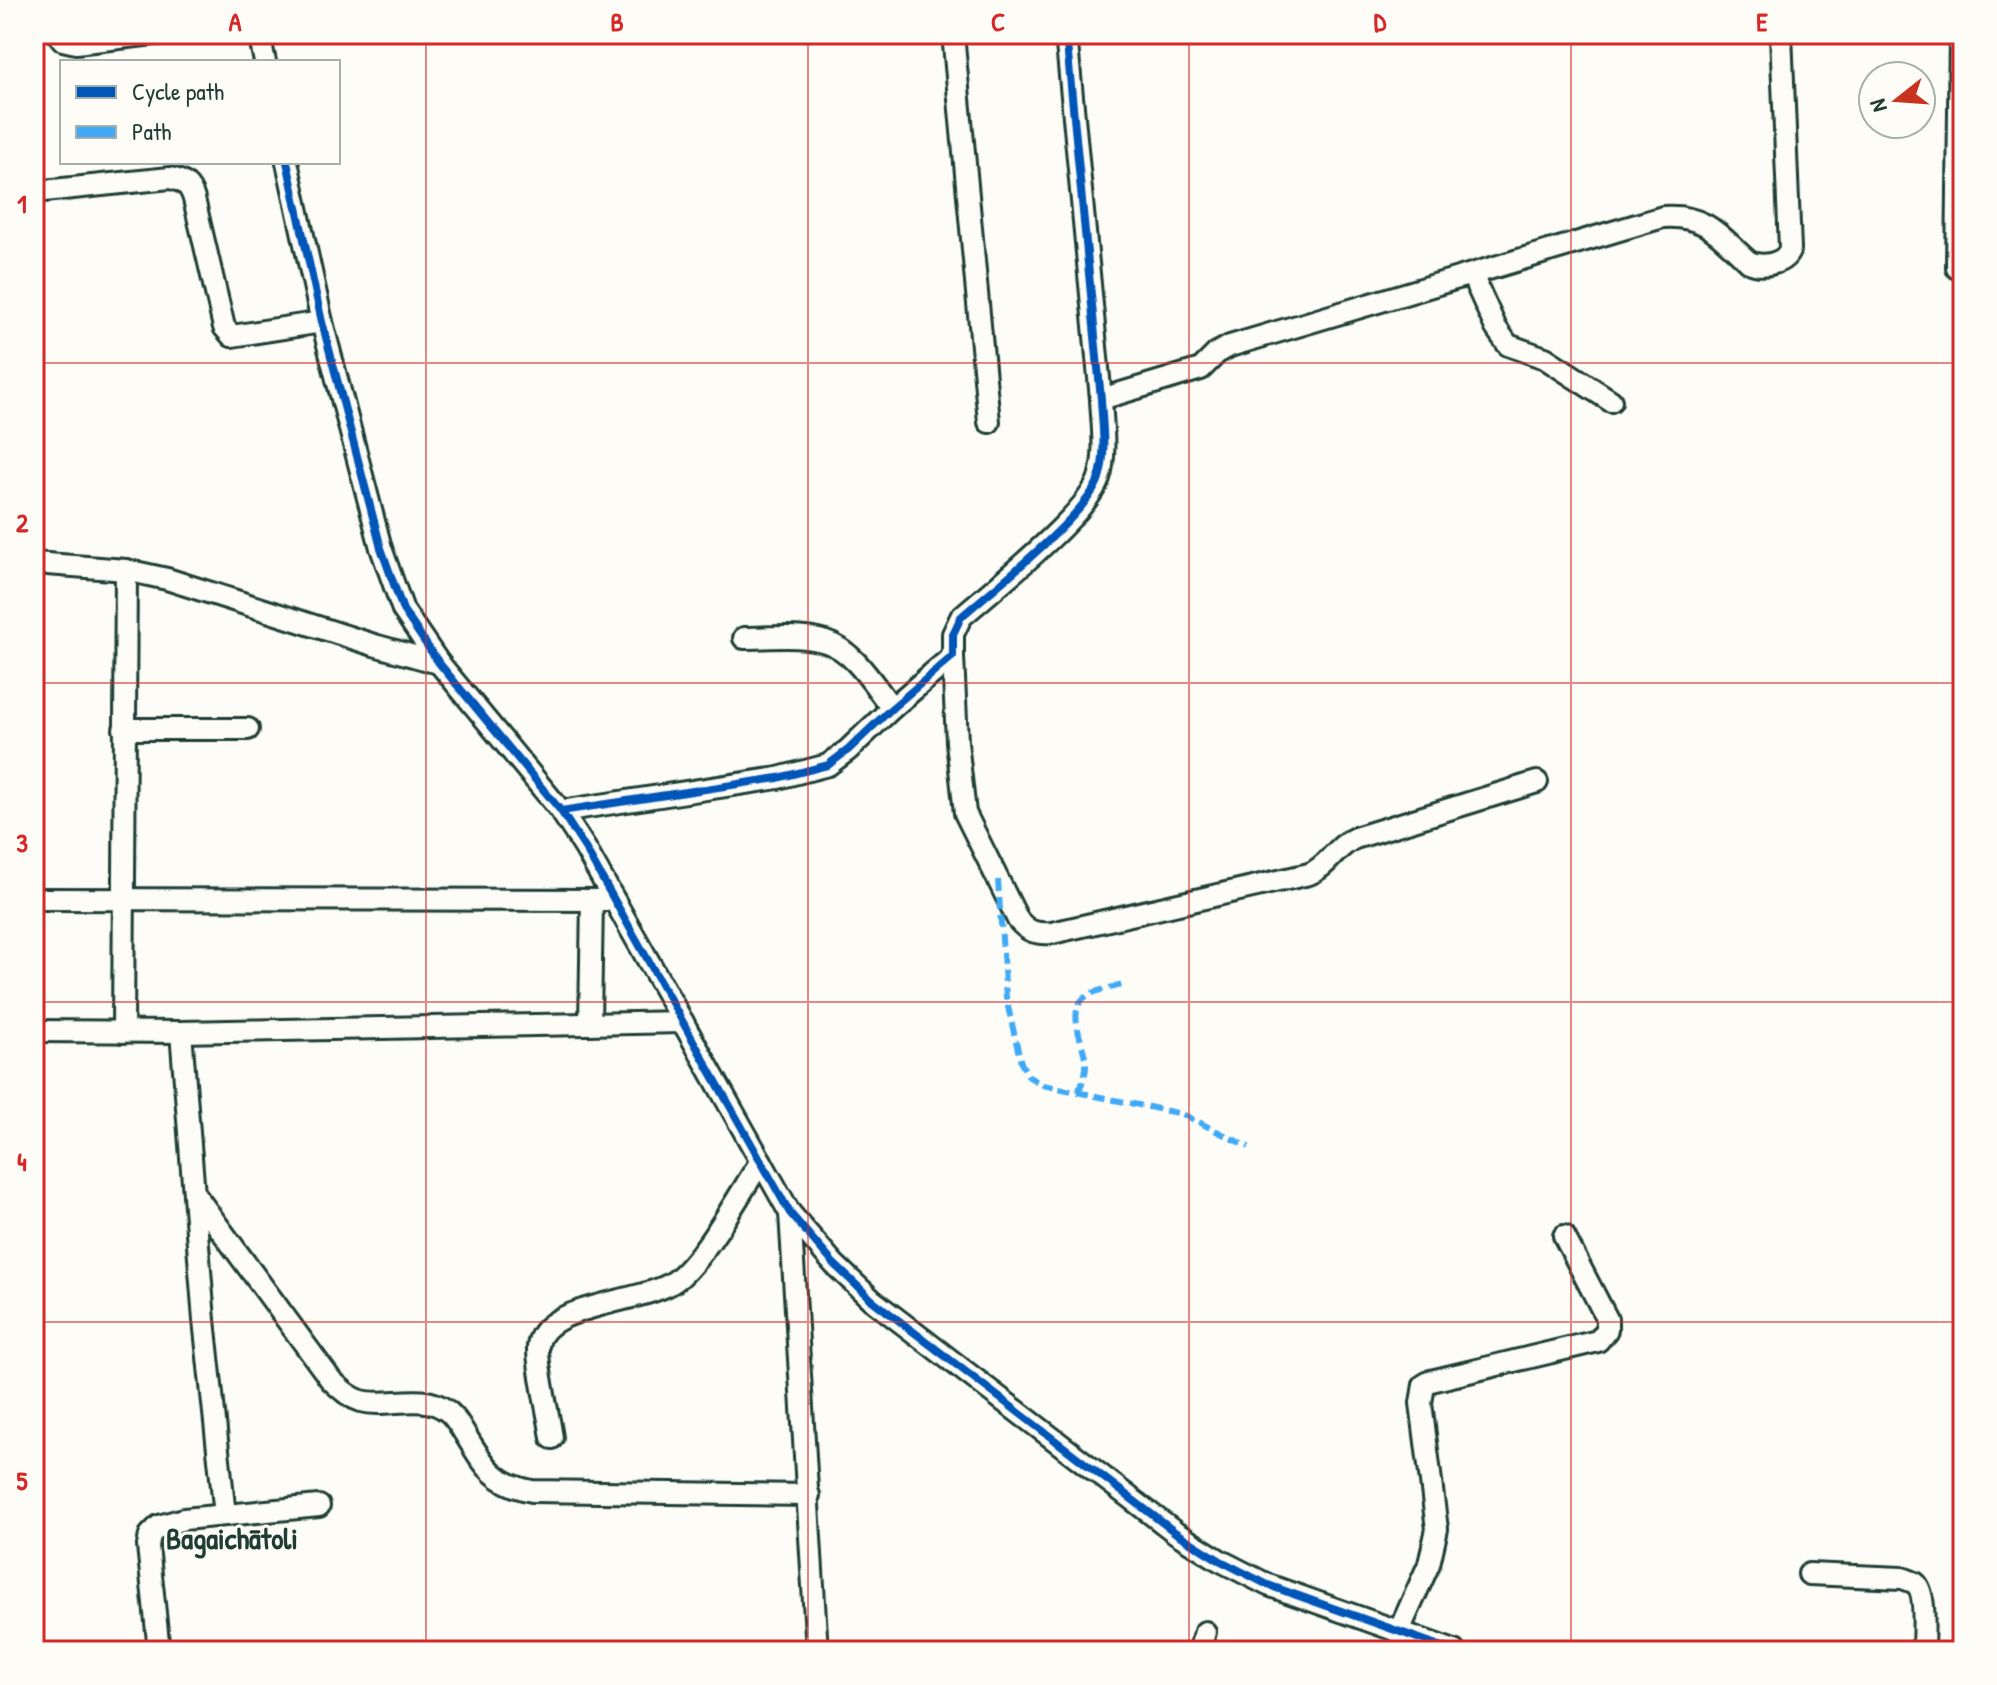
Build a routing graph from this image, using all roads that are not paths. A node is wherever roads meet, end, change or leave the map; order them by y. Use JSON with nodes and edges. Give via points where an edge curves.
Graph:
{"nodes":[{"id":1,"x":58,"y":34,"type":"edge"},
{"id":2,"x":154,"y":34,"type":"edge"},
{"id":3,"x":259,"y":34,"type":"edge"},
{"id":4,"x":953,"y":34,"type":"edge"},
{"id":5,"x":1066,"y":34,"type":"edge"},
{"id":6,"x":1781,"y":34,"type":"edge"},
{"id":7,"x":1960,"y":34,"type":"edge"},
{"id":8,"x":265,"y":60,"type":"edge"},
{"id":9,"x":287,"y":164,"type":"edge"},
{"id":10,"x":34,"y":192,"type":"edge"},
{"id":11,"x":1957,"y":268,"type":"dead end"},
{"id":12,"x":1472,"y":275,"type":"junction"},
{"id":13,"x":322,"y":322,"type":"junction"},
{"id":14,"x":1101,"y":399,"type":"junction"},
{"id":15,"x":1611,"y":401,"type":"dead end"},
{"id":16,"x":989,"y":422,"type":"dead end"},
{"id":17,"x":34,"y":563,"type":"edge"},
{"id":18,"x":126,"y":570,"type":"junction"},
{"id":19,"x":744,"y":638,"type":"dead end"},
{"id":20,"x":953,"y":656,"type":"junction"},
{"id":21,"x":439,"y":663,"type":"junction"},
{"id":22,"x":892,"y":708,"type":"junction"},
{"id":23,"x":124,"y":729,"type":"junction"},
{"id":24,"x":248,"y":729,"type":"dead end"},
{"id":25,"x":1537,"y":782,"type":"dead end"},
{"id":26,"x":561,"y":811,"type":"junction"},
{"id":27,"x":122,"y":898,"type":"junction"},
{"id":28,"x":34,"y":899,"type":"edge"},
{"id":29,"x":592,"y":900,"type":"junction"},
{"id":30,"x":614,"y":900,"type":"junction"},
{"id":31,"x":683,"y":1022,"type":"junction"},
{"id":32,"x":590,"y":1024,"type":"junction"},
{"id":33,"x":34,"y":1031,"type":"edge"},
{"id":34,"x":123,"y":1032,"type":"junction"},
{"id":35,"x":181,"y":1032,"type":"junction"},
{"id":36,"x":761,"y":1161,"type":"junction"},
{"id":37,"x":196,"y":1196,"type":"junction"},
{"id":38,"x":790,"y":1213,"type":"junction"},
{"id":39,"x":1564,"y":1236,"type":"dead end"},
{"id":40,"x":552,"y":1438,"type":"dead end"},
{"id":41,"x":809,"y":1495,"type":"junction"},
{"id":42,"x":319,"y":1506,"type":"dead end"},
{"id":43,"x":225,"y":1515,"type":"junction"},
{"id":44,"x":1809,"y":1574,"type":"dead end"},
{"id":45,"x":1399,"y":1631,"type":"junction"},
{"id":46,"x":159,"y":1651,"type":"edge"},
{"id":47,"x":817,"y":1651,"type":"edge"},
{"id":48,"x":1454,"y":1651,"type":"edge"},
{"id":49,"x":1923,"y":1651,"type":"edge"}],
"edges":[{"from":1,"to":2,"type":"street","via":[[76,43]]},
{"from":3,"to":8,"type":"street"},
{"from":4,"to":16,"type":"street"},
{"from":5,"to":14,"type":"street"},
{"from":6,"to":12,"type":"street","via":[[1788,256],[1757,265],[1710,226],[1694,218],[1663,217]]},
{"from":7,"to":11,"type":"street"},
{"from":9,"to":13,"type":"street"},
{"from":10,"to":13,"type":"street","via":[[183,181],[194,199],[219,315],[232,336]]},
{"from":12,"to":14,"type":"street","via":[[1230,346],[1201,369]]},
{"from":12,"to":15,"type":"street","via":[[1508,345],[1545,358]]},
{"from":13,"to":21,"type":"street","via":[[381,548],[403,610]]},
{"from":14,"to":20,"type":"street","via":[[1103,457],[1091,493],[1070,519],[961,617],[953,634]]},
{"from":17,"to":18,"type":"street"},
{"from":18,"to":21,"type":"street"},
{"from":18,"to":23,"type":"street"},
{"from":19,"to":22,"type":"street","via":[[828,642],[853,659]]},
{"from":20,"to":22,"type":"street"},
{"from":20,"to":25,"type":"street","via":[[965,813],[1018,920],[1036,934],[1309,874],[1346,842]]},
{"from":21,"to":26,"type":"street"},
{"from":22,"to":26,"type":"street","via":[[848,750],[808,772]]},
{"from":23,"to":24,"type":"street"},
{"from":23,"to":27,"type":"street"},
{"from":26,"to":30,"type":"street"},
{"from":27,"to":28,"type":"street"},
{"from":27,"to":29,"type":"street"},
{"from":27,"to":34,"type":"street"},
{"from":29,"to":30,"type":"street"},
{"from":29,"to":32,"type":"street"},
{"from":30,"to":31,"type":"street"},
{"from":31,"to":32,"type":"street"},
{"from":31,"to":36,"type":"street"},
{"from":32,"to":35,"type":"street"},
{"from":33,"to":34,"type":"street"},
{"from":34,"to":35,"type":"street"},
{"from":35,"to":37,"type":"street"},
{"from":36,"to":38,"type":"street"},
{"from":36,"to":40,"type":"street","via":[[689,1271],[659,1290],[566,1315],[541,1333],[538,1349]]},
{"from":37,"to":41,"type":"street","via":[[346,1395],[446,1409],[481,1461],[512,1487]]},
{"from":37,"to":43,"type":"street"},
{"from":38,"to":41,"type":"street"},
{"from":38,"to":45,"type":"street","via":[[872,1300],[1176,1533],[1268,1585]]},
{"from":39,"to":45,"type":"street","via":[[1607,1319],[1607,1330],[1598,1341],[1424,1385],[1421,1403],[1437,1529],[1429,1564]]},
{"from":41,"to":47,"type":"street"},
{"from":42,"to":43,"type":"street"},
{"from":43,"to":46,"type":"street","via":[[170,1523],[150,1535]]},
{"from":44,"to":49,"type":"street","via":[[1914,1582],[1922,1603]]},
{"from":45,"to":48,"type":"street"}]}
